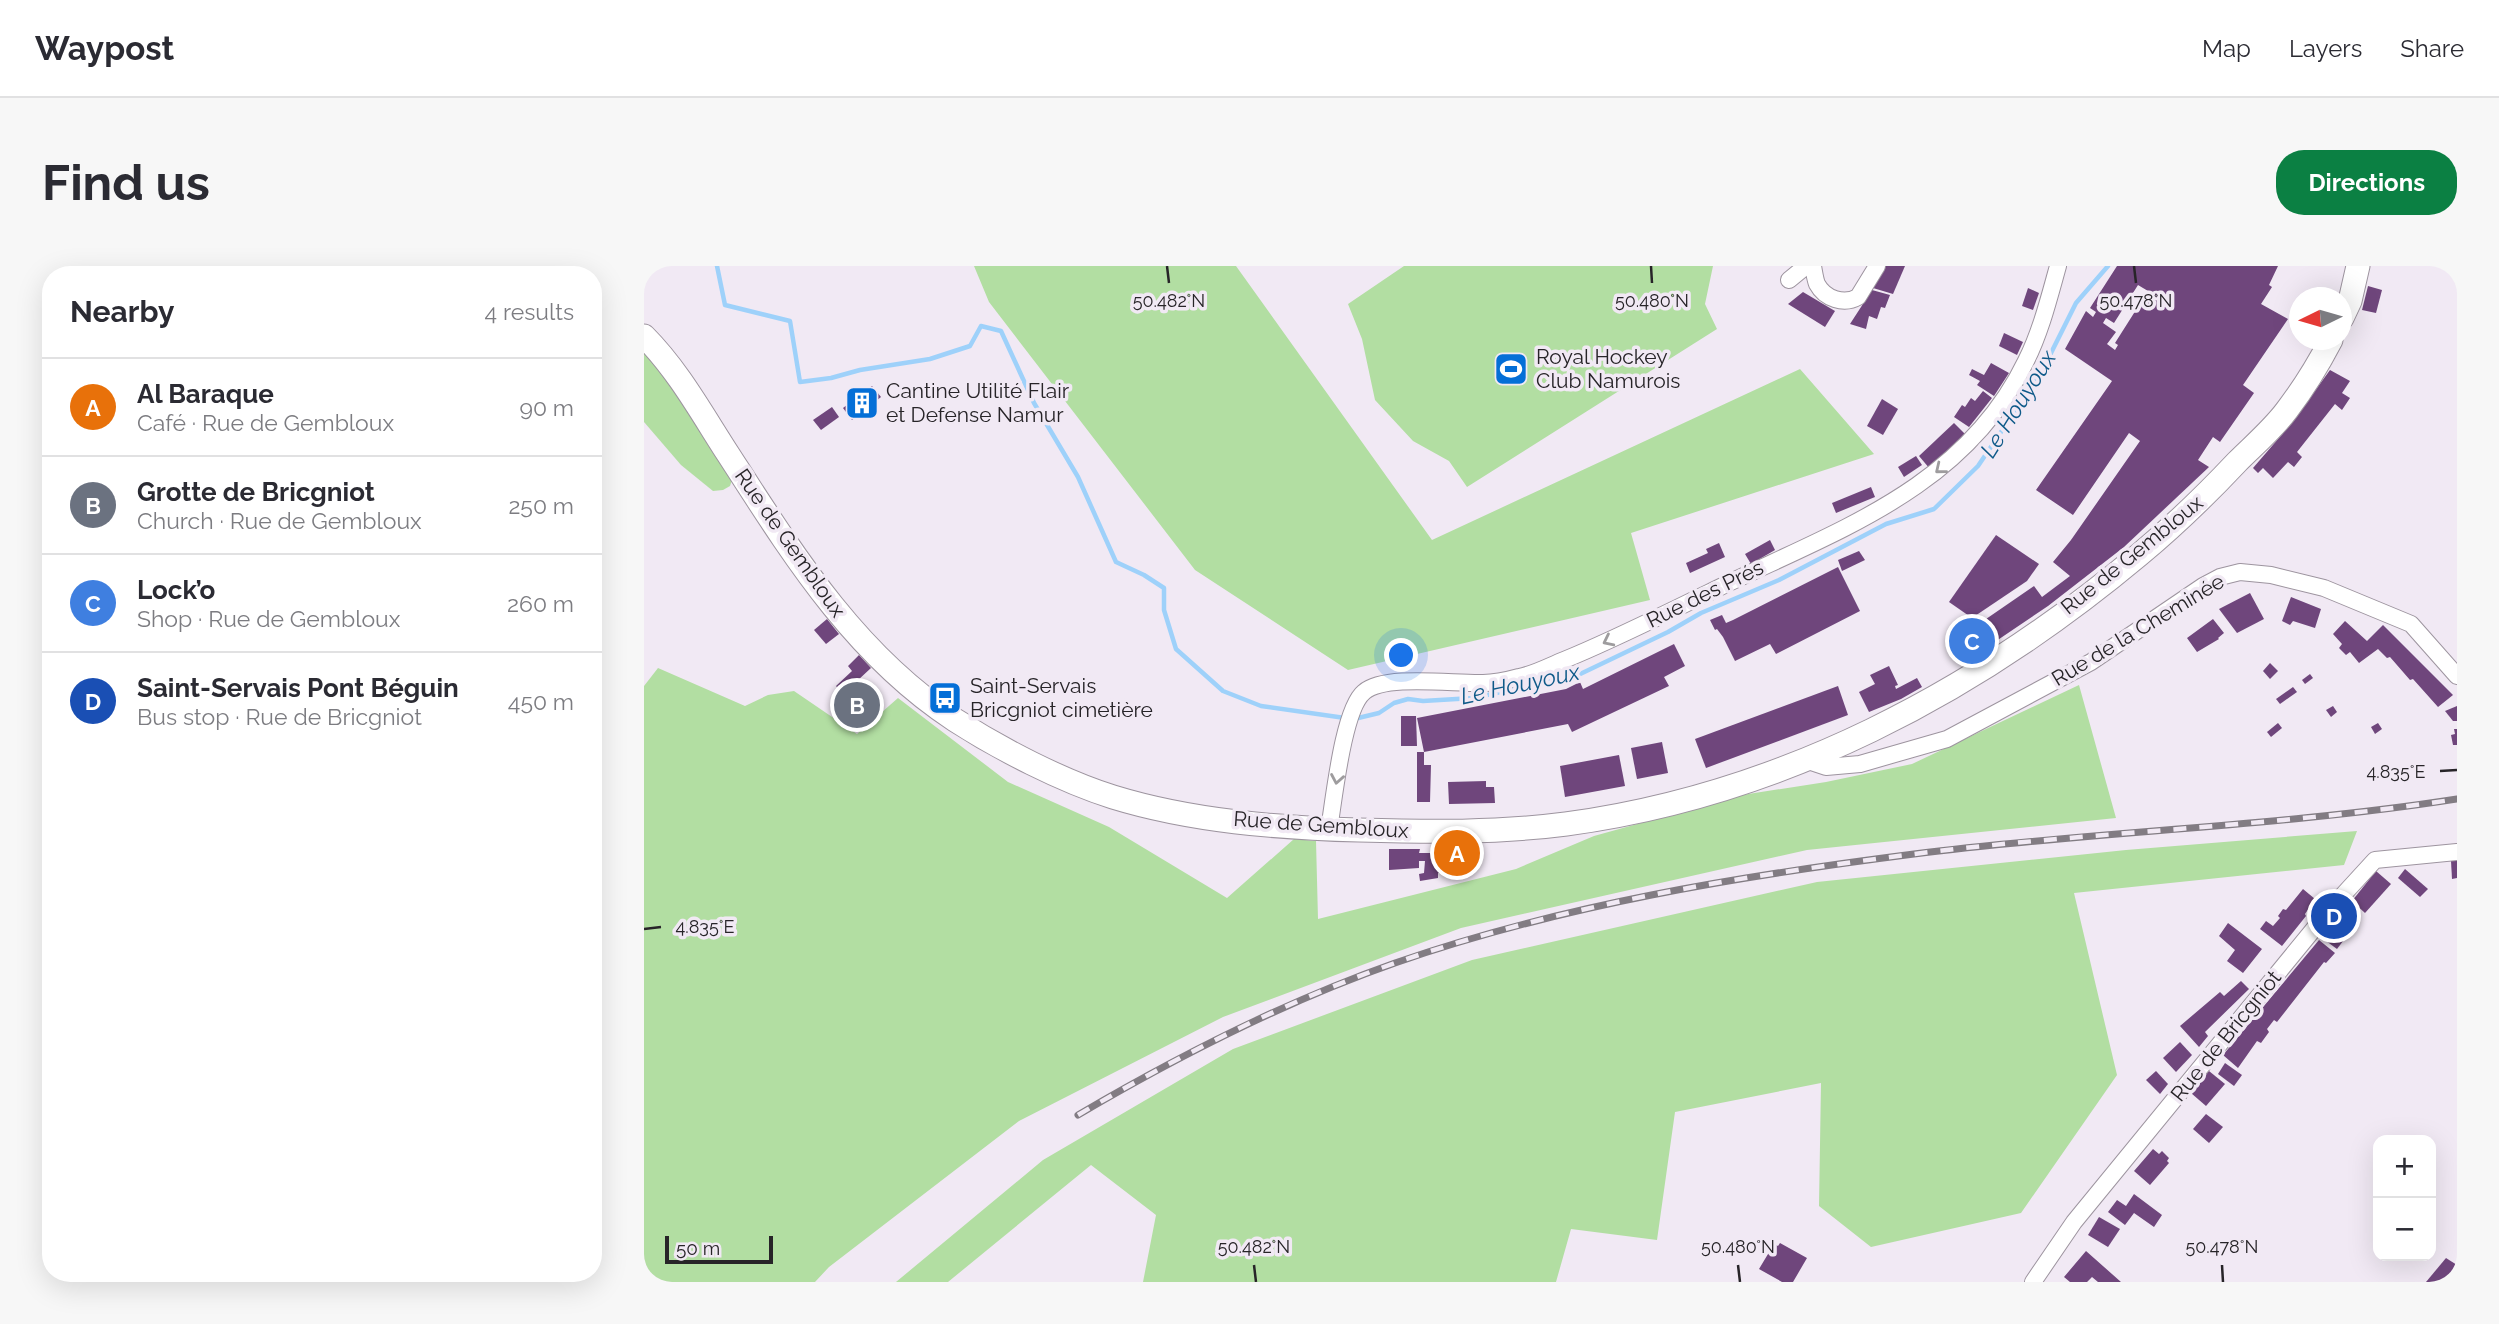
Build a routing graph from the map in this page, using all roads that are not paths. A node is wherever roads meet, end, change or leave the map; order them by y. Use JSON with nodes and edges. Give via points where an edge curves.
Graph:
{"nodes":[{"id":1,"x":1806,"y":266,"type":"edge"},
{"id":2,"x":1813,"y":266,"type":"edge"},
{"id":3,"x":1877,"y":266,"type":"edge"},
{"id":4,"x":2058,"y":266,"type":"edge"},
{"id":5,"x":2358,"y":266,"type":"edge"},
{"id":6,"x":1789,"y":280,"type":"dead end"},
{"id":7,"x":2352,"y":292,"type":"edge"},
{"id":8,"x":644,"y":336,"type":"edge"},
{"id":9,"x":2325,"y":350,"type":"edge"},
{"id":10,"x":2457,"y":676,"type":"edge"},
{"id":11,"x":1805,"y":760,"type":"junction"},
{"id":12,"x":1329,"y":829,"type":"junction"},
{"id":13,"x":2457,"y":852,"type":"edge"},
{"id":14,"x":2033,"y":1282,"type":"edge"}],
"edges":[{"from":1,"to":6,"type":"street"},
{"from":2,"to":3,"type":"street","via":[[1817,284],[1827,295],[1845,302],[1858,298]]},
{"from":4,"to":12,"type":"street","name":"Rue des Prés","one_way":true,"via":[[2044,317],[2011,388],[1979,433],[1923,482],[1879,510],[1600,645],[1522,677],[1486,684],[1374,684],[1361,694],[1346,729]]},
{"from":5,"to":7,"type":"main road"},
{"from":8,"to":12,"type":"main road","name":"Rue de Gembloux","via":[[683,384],[825,599],[890,668],[954,719],[1007,750],[1109,796],[1203,816]]},
{"from":9,"to":11,"type":"main road","name":"Rue de Gembloux","via":[[2286,411],[2188,514],[2096,591],[1956,686]]},
{"from":10,"to":11,"type":"street","name":"Rue de la Cheminée","via":[[2411,624],[2324,587],[2240,572],[2220,576],[2091,662],[1947,739],[1860,764],[1826,767]]},
{"from":11,"to":12,"type":"main road","name":"Rue de Gembloux","via":[[1683,801],[1562,824],[1483,830]]},
{"from":13,"to":14,"type":"street","name":"Rue de Bricgniot","via":[[2375,860],[2074,1222]]}]}
